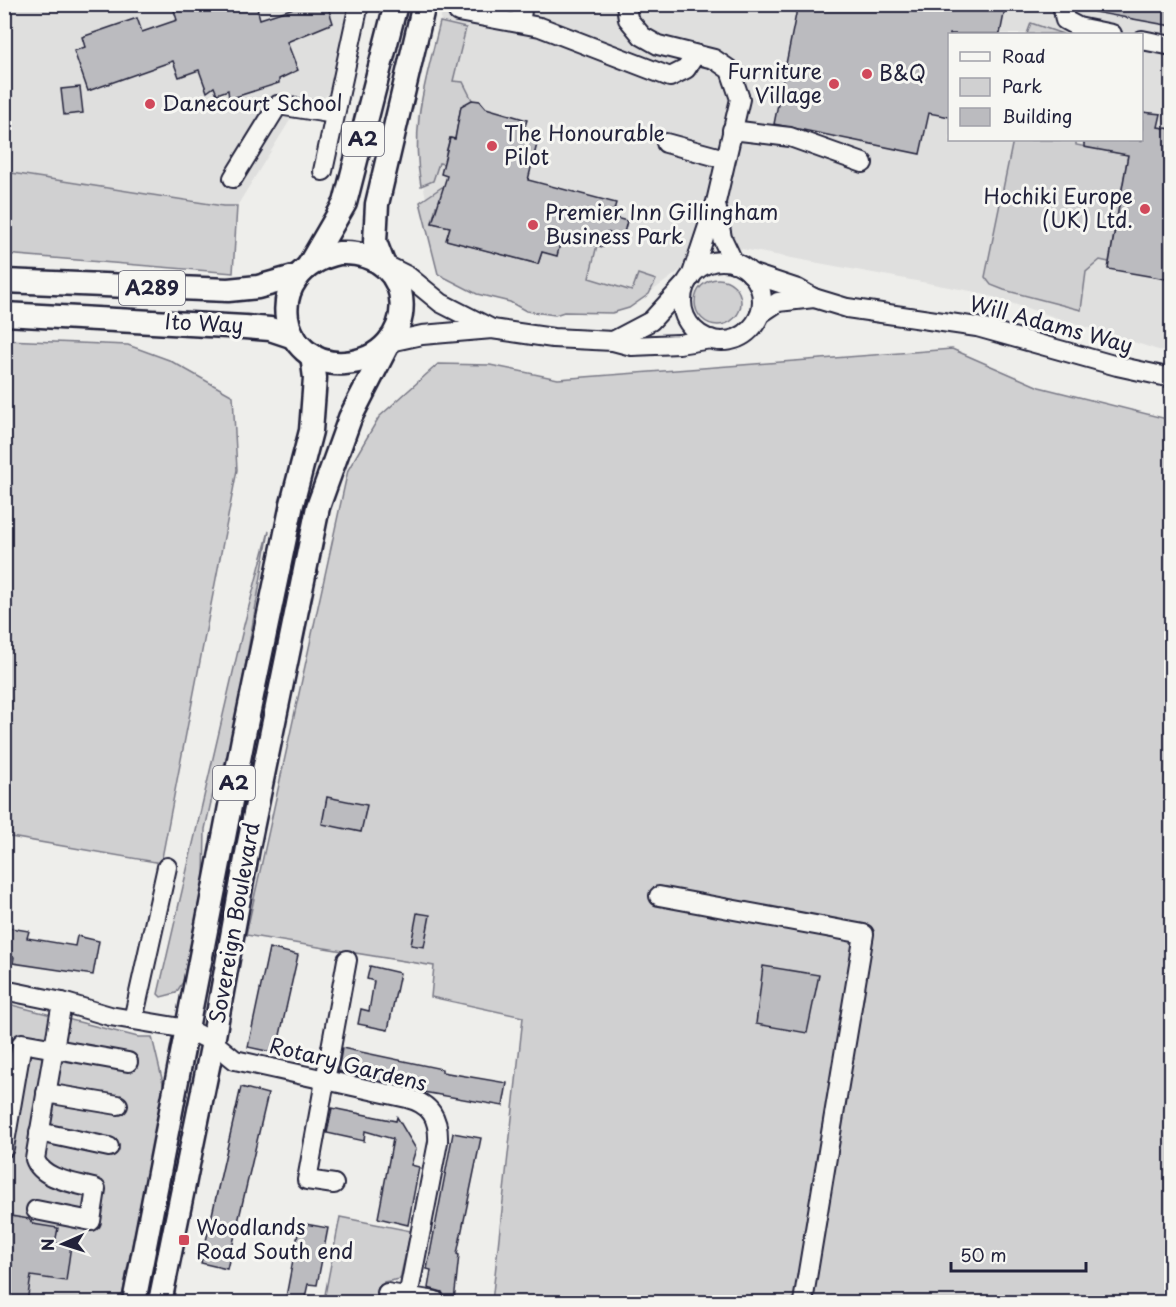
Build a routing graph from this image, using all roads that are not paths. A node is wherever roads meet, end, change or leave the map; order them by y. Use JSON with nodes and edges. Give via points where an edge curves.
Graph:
{"nodes":[{"id":1,"x":359,"y":4,"type":"edge"},
{"id":2,"x":396,"y":4,"type":"edge"},
{"id":3,"x":424,"y":4,"type":"edge"},
{"id":4,"x":626,"y":4,"type":"edge"},
{"id":5,"x":1062,"y":4,"type":"edge"},
{"id":6,"x":458,"y":12,"type":"dead end"},
{"id":7,"x":522,"y":14,"type":"edge"},
{"id":8,"x":1107,"y":33,"type":"edge"},
{"id":9,"x":1143,"y":40,"type":"edge"},
{"id":10,"x":1172,"y":46,"type":"edge"},
{"id":11,"x":694,"y":55,"type":"junction"},
{"id":12,"x":335,"y":114,"type":"junction"},
{"id":13,"x":732,"y":130,"type":"junction"},
{"id":14,"x":666,"y":143,"type":"dead end"},
{"id":15,"x":725,"y":159,"type":"junction"},
{"id":16,"x":863,"y":163,"type":"dead end"},
{"id":17,"x":323,"y":171,"type":"dead end"},
{"id":18,"x":233,"y":177,"type":"dead end"},
{"id":19,"x":716,"y":202,"type":"junction"},
{"id":20,"x":382,"y":263,"type":"junction"},
{"id":21,"x":734,"y":263,"type":"junction"},
{"id":22,"x":303,"y":270,"type":"junction"},
{"id":23,"x":750,"y":273,"type":"junction"},
{"id":24,"x":689,"y":279,"type":"junction"},
{"id":25,"x":4,"y":281,"type":"edge"},
{"id":26,"x":813,"y":298,"type":"junction"},
{"id":27,"x":4,"y":314,"type":"edge"},
{"id":28,"x":760,"y":314,"type":"junction"},
{"id":29,"x":492,"y":329,"type":"junction"},
{"id":30,"x":294,"y":337,"type":"junction"},
{"id":31,"x":711,"y":339,"type":"junction"},
{"id":32,"x":613,"y":342,"type":"junction"},
{"id":33,"x":389,"y":343,"type":"junction"},
{"id":34,"x":312,"y":355,"type":"junction"},
{"id":35,"x":1172,"y":378,"type":"edge"},
{"id":36,"x":167,"y":867,"type":"dead end"},
{"id":37,"x":659,"y":896,"type":"dead end"},
{"id":38,"x":347,"y":960,"type":"dead end"},
{"id":39,"x":4,"y":990,"type":"edge"},
{"id":40,"x":62,"y":1002,"type":"junction"},
{"id":41,"x":133,"y":1020,"type":"junction"},
{"id":42,"x":187,"y":1029,"type":"junction"},
{"id":43,"x":213,"y":1042,"type":"junction"},
{"id":44,"x":53,"y":1049,"type":"junction"},
{"id":45,"x":128,"y":1062,"type":"dead end"},
{"id":46,"x":325,"y":1081,"type":"junction"},
{"id":47,"x":46,"y":1093,"type":"junction"},
{"id":48,"x":118,"y":1105,"type":"dead end"},
{"id":49,"x":39,"y":1132,"type":"junction"},
{"id":50,"x":109,"y":1147,"type":"dead end"},
{"id":51,"x":4,"y":1148,"type":"edge"},
{"id":52,"x":4,"y":1154,"type":"edge"},
{"id":53,"x":35,"y":1159,"type":"junction"},
{"id":54,"x":334,"y":1184,"type":"dead end"},
{"id":55,"x":36,"y":1210,"type":"dead end"},
{"id":56,"x":387,"y":1293,"type":"dead end"},
{"id":57,"x":408,"y":1297,"type":"junction"},
{"id":58,"x":435,"y":1301,"type":"edge"},
{"id":59,"x":134,"y":1302,"type":"edge"},
{"id":60,"x":163,"y":1302,"type":"edge"},
{"id":61,"x":803,"y":1302,"type":"edge"}],
"edges":[{"from":1,"to":12,"type":"street"},
{"from":2,"to":22,"type":"main road","number":"A2","via":[[345,203]]},
{"from":3,"to":20,"type":"main road","number":"A2","via":[[377,204],[375,242]]},
{"from":4,"to":11,"type":"street","via":[[628,19],[642,36]]},
{"from":5,"to":8,"type":"street","via":[[1065,20],[1077,27]]},
{"from":6,"to":7,"type":"street"},
{"from":7,"to":11,"type":"street","via":[[540,27],[670,77],[686,69]]},
{"from":9,"to":10,"type":"street"},
{"from":11,"to":13,"type":"street","via":[[714,59],[729,70],[740,99]]},
{"from":12,"to":17,"type":"street"},
{"from":12,"to":18,"type":"street","via":[[278,105]]},
{"from":13,"to":15,"type":"street"},
{"from":13,"to":16,"type":"street","via":[[790,137]]},
{"from":14,"to":15,"type":"street"},
{"from":15,"to":19,"type":"street"},
{"from":19,"to":21,"type":"street","via":[[722,238]]},
{"from":19,"to":24,"type":"street"},
{"from":20,"to":22,"type":"main road","via":[[367,255],[348,253],[324,257]]},
{"from":20,"to":29,"type":"street","via":[[408,276],[441,303]]},
{"from":20,"to":33,"type":"main road","via":[[397,284],[402,305]]},
{"from":21,"to":23,"type":"street"},
{"from":21,"to":24,"type":"street","via":[[710,263]]},
{"from":22,"to":25,"type":"main road","name":"Ito Way","number":"A289","via":[[258,287],[228,290]]},
{"from":22,"to":30,"type":"main road","via":[[290,291],[287,308]]},
{"from":23,"to":26,"type":"street","name":"Will Adams Way"},
{"from":23,"to":28,"type":"street","via":[[761,292]]},
{"from":24,"to":31,"type":"street","via":[[682,295],[685,316],[698,333]]},
{"from":24,"to":32,"type":"street","via":[[651,321]]},
{"from":26,"to":28,"type":"street","name":"Will Adams Way","via":[[778,302]]},
{"from":26,"to":35,"type":"street","name":"Will Adams Way","via":[[874,314],[977,327]]},
{"from":27,"to":30,"type":"main road","name":"Ito Way","number":"A289","via":[[245,327]]},
{"from":28,"to":31,"type":"street","via":[[753,327],[741,336],[727,341]]},
{"from":29,"to":32,"type":"street"},
{"from":29,"to":33,"type":"street","via":[[422,335]]},
{"from":30,"to":34,"type":"main road"},
{"from":31,"to":32,"type":"street","via":[[632,346]]},
{"from":33,"to":34,"type":"main road","via":[[370,357],[351,362],[331,362]]},
{"from":33,"to":43,"type":"main road","name":"Sovereign Boulevard","number":"A2","via":[[350,418],[318,507],[248,848]]},
{"from":34,"to":42,"type":"main road","name":"Sovereign Boulevard","number":"A2","via":[[315,378],[311,431],[285,538]]},
{"from":36,"to":41,"type":"street"},
{"from":37,"to":61,"type":"street","via":[[864,934]]},
{"from":38,"to":46,"type":"street"},
{"from":39,"to":40,"type":"street","name":"Rotary Gardens"},
{"from":40,"to":41,"type":"street","name":"Rotary Gardens"},
{"from":40,"to":44,"type":"street"},
{"from":41,"to":42,"type":"street","name":"Rotary Gardens"},
{"from":42,"to":43,"type":"street","name":"Rotary Gardens"},
{"from":42,"to":59,"type":"main road","name":"Sovereign Boulevard","number":"A2"},
{"from":43,"to":46,"type":"street","name":"Rotary Gardens","via":[[235,1060]]},
{"from":43,"to":60,"type":"main road","name":"Sovereign Boulevard","number":"A2"},
{"from":44,"to":45,"type":"street"},
{"from":44,"to":47,"type":"street"},
{"from":44,"to":51,"type":"street","via":[[22,1043]]},
{"from":46,"to":54,"type":"street","via":[[307,1180]]},
{"from":46,"to":57,"type":"street","name":"Rotary Gardens","via":[[417,1101],[435,1117],[438,1142]]},
{"from":47,"to":48,"type":"street"},
{"from":47,"to":49,"type":"street"},
{"from":49,"to":50,"type":"street"},
{"from":49,"to":53,"type":"street"},
{"from":52,"to":53,"type":"street"},
{"from":53,"to":55,"type":"street","via":[[37,1166],[52,1176],[96,1189],[91,1221]]},
{"from":56,"to":57,"type":"street"},
{"from":57,"to":58,"type":"street"}]}
